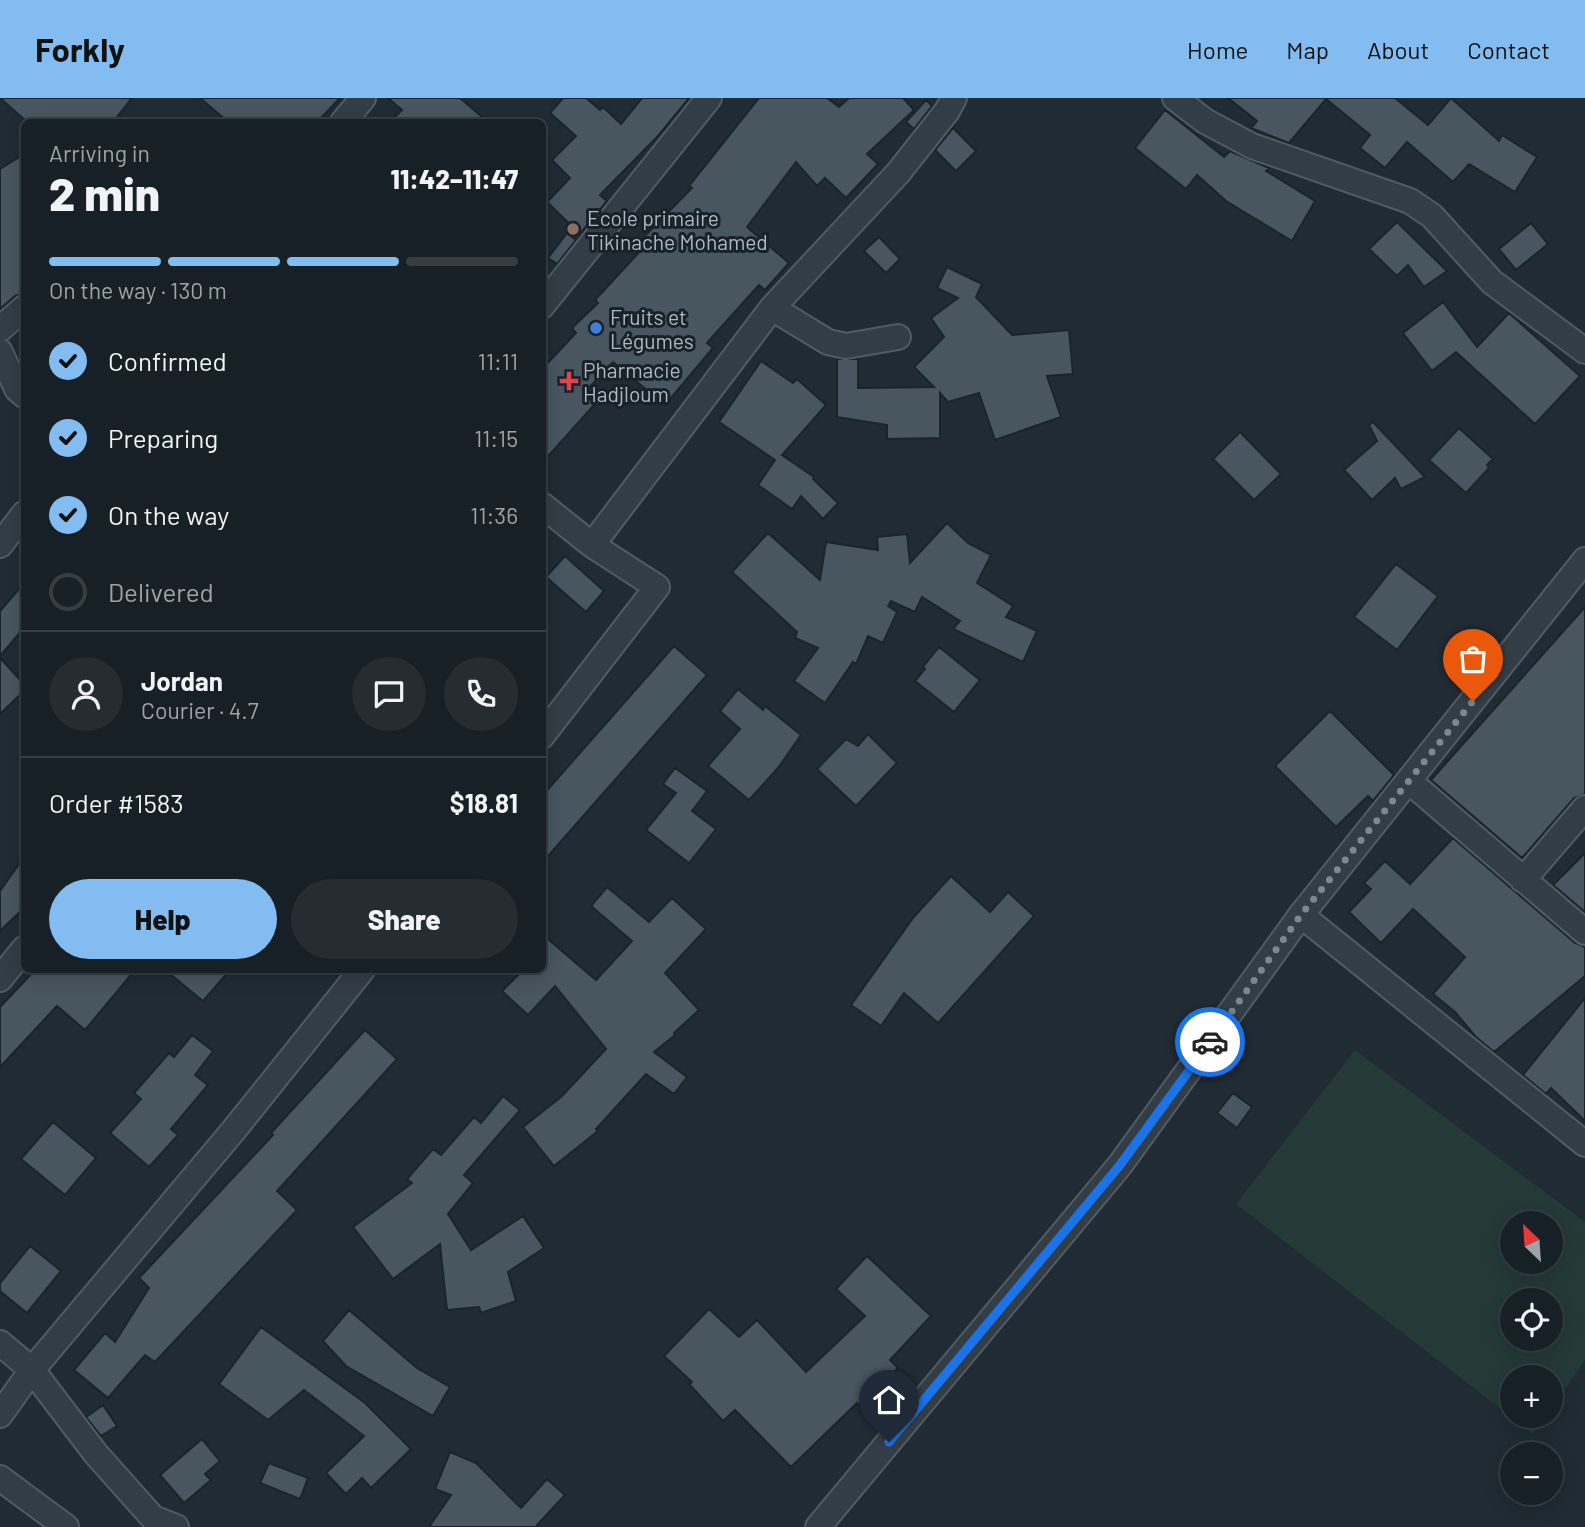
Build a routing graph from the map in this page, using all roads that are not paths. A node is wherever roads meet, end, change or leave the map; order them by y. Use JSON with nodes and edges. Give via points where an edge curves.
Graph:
{"nodes":[{"id":1,"x":363,"y":98,"type":"edge"},
{"id":2,"x":709,"y":98,"type":"edge"},
{"id":3,"x":954,"y":98,"type":"edge"},
{"id":4,"x":1175,"y":98,"type":"edge"},
{"id":5,"x":346,"y":119,"type":"edge"},
{"id":6,"x":546,"y":301,"type":"edge"},
{"id":7,"x":772,"y":308,"type":"junction"},
{"id":8,"x":21,"y":310,"type":"edge"},
{"id":9,"x":0,"y":328,"type":"edge"},
{"id":10,"x":898,"y":337,"type":"dead end"},
{"id":11,"x":1585,"y":351,"type":"edge"},
{"id":12,"x":0,"y":352,"type":"edge"},
{"id":13,"x":21,"y":392,"type":"edge"},
{"id":14,"x":546,"y":508,"type":"edge"},
{"id":15,"x":21,"y":516,"type":"edge"},
{"id":16,"x":3,"y":535,"type":"edge"},
{"id":17,"x":593,"y":545,"type":"junction"},
{"id":18,"x":1585,"y":560,"type":"edge"},
{"id":19,"x":546,"y":731,"type":"edge"},
{"id":20,"x":1410,"y":782,"type":"junction"},
{"id":21,"x":1585,"y":808,"type":"edge"},
{"id":22,"x":1523,"y":880,"type":"junction"},
{"id":23,"x":1301,"y":915,"type":"junction"},
{"id":24,"x":1585,"y":932,"type":"edge"},
{"id":25,"x":21,"y":953,"type":"edge"},
{"id":26,"x":360,"y":973,"type":"edge"},
{"id":27,"x":0,"y":979,"type":"edge"},
{"id":28,"x":1585,"y":1144,"type":"edge"},
{"id":29,"x":0,"y":1342,"type":"edge"},
{"id":30,"x":32,"y":1370,"type":"junction"},
{"id":31,"x":0,"y":1415,"type":"edge"},
{"id":32,"x":0,"y":1478,"type":"edge"},
{"id":33,"x":66,"y":1527,"type":"edge"},
{"id":34,"x":176,"y":1527,"type":"edge"},
{"id":35,"x":818,"y":1527,"type":"edge"}],
"edges":[{"from":1,"to":5,"type":"street"},
{"from":2,"to":6,"type":"street"},
{"from":3,"to":7,"type":"street","via":[[898,173]]},
{"from":4,"to":11,"type":"street","via":[[1205,121],[1252,146],[1410,201],[1432,216],[1492,282]]},
{"from":7,"to":10,"type":"street","via":[[828,342],[846,346]]},
{"from":7,"to":17,"type":"street"},
{"from":8,"to":9,"type":"street"},
{"from":12,"to":13,"type":"street"},
{"from":14,"to":17,"type":"street"},
{"from":15,"to":16,"type":"street"},
{"from":17,"to":19,"type":"street","via":[[657,587]]},
{"from":18,"to":20,"type":"street"},
{"from":20,"to":22,"type":"street"},
{"from":20,"to":23,"type":"street"},
{"from":21,"to":22,"type":"street"},
{"from":22,"to":24,"type":"street"},
{"from":23,"to":28,"type":"street"},
{"from":23,"to":35,"type":"street","via":[[1120,1165]]},
{"from":25,"to":27,"type":"street"},
{"from":26,"to":30,"type":"street"},
{"from":29,"to":30,"type":"street"},
{"from":30,"to":31,"type":"street"},
{"from":30,"to":34,"type":"street","via":[[96,1454],[153,1518]]},
{"from":32,"to":33,"type":"street"}]}
